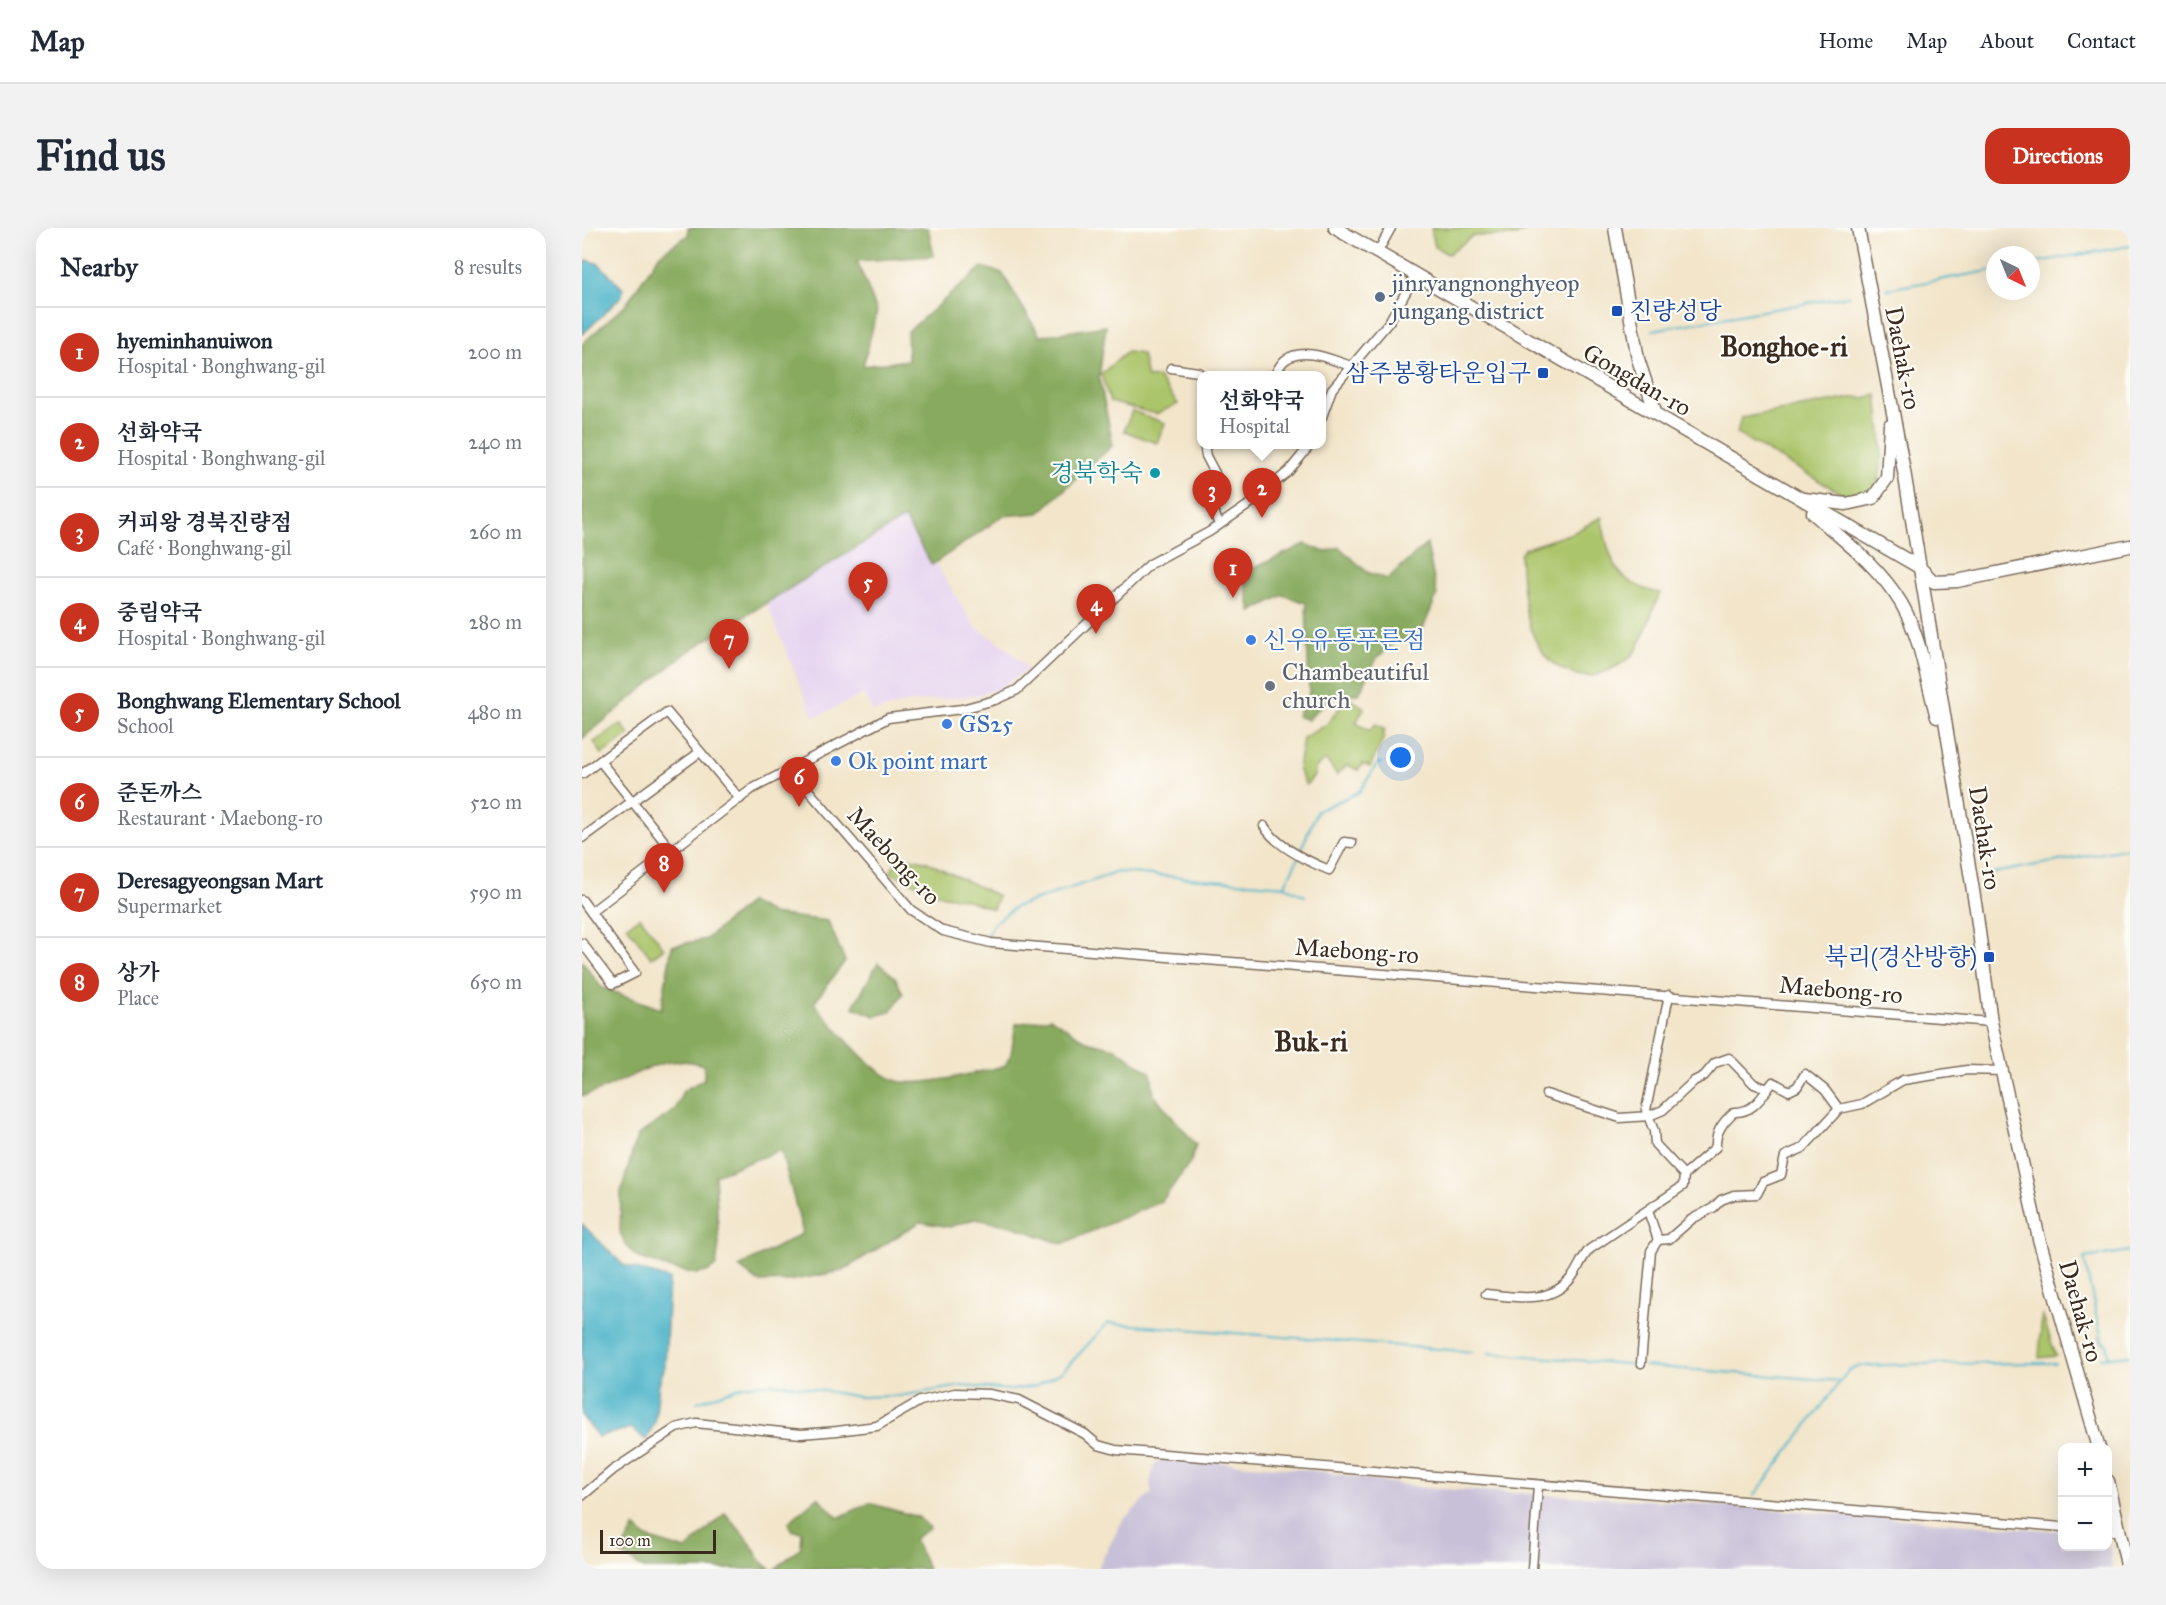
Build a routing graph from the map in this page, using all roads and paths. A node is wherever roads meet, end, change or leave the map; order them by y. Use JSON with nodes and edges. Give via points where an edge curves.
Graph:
{"nodes":[{"id":1,"x":1335,"y":228,"type":"edge"},
{"id":2,"x":1392,"y":228,"type":"edge"},
{"id":3,"x":1615,"y":228,"type":"edge"},
{"id":4,"x":1858,"y":228,"type":"edge"},
{"id":5,"x":1377,"y":253,"type":"junction"},
{"id":6,"x":1415,"y":276,"type":"junction"},
{"id":7,"x":1352,"y":366,"type":"junction"},
{"id":8,"x":1171,"y":368,"type":"dead end"},
{"id":9,"x":1277,"y":371,"type":"edge"},
{"id":10,"x":1197,"y":372,"type":"edge"},
{"id":11,"x":1326,"y":406,"type":"edge"},
{"id":12,"x":1891,"y":406,"type":"junction"},
{"id":13,"x":1656,"y":414,"type":"junction"},
{"id":14,"x":1205,"y":449,"type":"edge"},
{"id":15,"x":1307,"y":449,"type":"edge"},
{"id":16,"x":1797,"y":498,"type":"junction"},
{"id":17,"x":1219,"y":525,"type":"junction"},
{"id":18,"x":2130,"y":546,"type":"edge"},
{"id":19,"x":1919,"y":567,"type":"junction"},
{"id":20,"x":700,"y":752,"type":"junction"},
{"id":21,"x":600,"y":761,"type":"junction"},
{"id":22,"x":791,"y":770,"type":"junction"},
{"id":23,"x":582,"y":774,"type":"edge"},
{"id":24,"x":1954,"y":774,"type":"junction"},
{"id":25,"x":740,"y":799,"type":"junction"},
{"id":26,"x":632,"y":801,"type":"junction"},
{"id":27,"x":1264,"y":826,"type":"dead end"},
{"id":28,"x":582,"y":838,"type":"edge"},
{"id":29,"x":1348,"y":843,"type":"dead end"},
{"id":30,"x":672,"y":851,"type":"junction"},
{"id":31,"x":582,"y":900,"type":"edge"},
{"id":32,"x":591,"y":912,"type":"junction"},
{"id":33,"x":582,"y":943,"type":"edge"},
{"id":34,"x":1669,"y":996,"type":"junction"},
{"id":35,"x":1990,"y":1022,"type":"junction"},
{"id":36,"x":2003,"y":1071,"type":"junction"},
{"id":37,"x":1768,"y":1089,"type":"junction"},
{"id":38,"x":1546,"y":1094,"type":"dead end"},
{"id":39,"x":1839,"y":1109,"type":"junction"},
{"id":40,"x":1649,"y":1116,"type":"junction"},
{"id":41,"x":1684,"y":1174,"type":"junction"},
{"id":42,"x":1647,"y":1211,"type":"junction"},
{"id":43,"x":1658,"y":1240,"type":"junction"},
{"id":44,"x":1486,"y":1294,"type":"dead end"},
{"id":45,"x":1641,"y":1363,"type":"dead end"},
{"id":46,"x":2098,"y":1443,"type":"edge"},
{"id":47,"x":1538,"y":1486,"type":"junction"},
{"id":48,"x":582,"y":1496,"type":"edge"},
{"id":49,"x":2112,"y":1497,"type":"edge"},
{"id":50,"x":2058,"y":1527,"type":"edge"},
{"id":51,"x":2112,"y":1531,"type":"edge"},
{"id":52,"x":2121,"y":1532,"type":"junction"},
{"id":53,"x":1532,"y":1569,"type":"edge"},
{"id":54,"x":2128,"y":1569,"type":"edge"}],
"edges":[{"from":1,"to":5,"type":"main road","name":"Gongdan-ro"},
{"from":2,"to":5,"type":"street"},
{"from":3,"to":13,"type":"main road","via":[[1638,359]]},
{"from":4,"to":12,"type":"main road","name":"Daehak-ro"},
{"from":5,"to":6,"type":"main road","name":"Gongdan-ro"},
{"from":6,"to":7,"type":"street","via":[[1389,322]]},
{"from":6,"to":13,"type":"main road","name":"Gongdan-ro"},
{"from":7,"to":9,"type":"street","via":[[1312,354],[1285,360]]},
{"from":7,"to":11,"type":"street","via":[[1332,389]]},
{"from":8,"to":10,"type":"street"},
{"from":12,"to":16,"type":"main road","via":[[1887,478],[1873,498],[1846,504]]},
{"from":12,"to":19,"type":"main road","name":"Daehak-ro"},
{"from":13,"to":16,"type":"main road","name":"Gongdan-ro"},
{"from":14,"to":17,"type":"street","via":[[1215,473],[1210,502]]},
{"from":15,"to":17,"type":"street","via":[[1277,482]]},
{"from":16,"to":19,"type":"main road","name":"Gongdan-ro"},
{"from":16,"to":24,"type":"main road","via":[[1864,557],[1901,603],[1919,645]]},
{"from":17,"to":22,"type":"street","via":[[1150,564],[1009,695],[962,709],[888,718]]},
{"from":18,"to":19,"type":"main road","name":"Gongdan-ro","via":[[1942,584],[1934,582]]},
{"from":19,"to":24,"type":"main road","name":"Daehak-ro"},
{"from":20,"to":21,"type":"street","via":[[667,712]]},
{"from":20,"to":25,"type":"street"},
{"from":20,"to":26,"type":"street"},
{"from":21,"to":23,"type":"street"},
{"from":21,"to":26,"type":"street"},
{"from":22,"to":25,"type":"street"},
{"from":22,"to":34,"type":"street","name":"Maebong-ro","via":[[911,910],[943,931],[979,942]]},
{"from":24,"to":35,"type":"main road","name":"Daehak-ro"},
{"from":25,"to":30,"type":"street"},
{"from":26,"to":28,"type":"street"},
{"from":26,"to":30,"type":"street"},
{"from":27,"to":29,"type":"street","via":[[1301,857],[1329,870]]},
{"from":30,"to":32,"type":"street"},
{"from":31,"to":32,"type":"street"},
{"from":32,"to":33,"type":"street","via":[[635,973],[613,984]]},
{"from":34,"to":35,"type":"street","name":"Maebong-ro"},
{"from":34,"to":40,"type":"street","via":[[1646,1110]]},
{"from":35,"to":36,"type":"main road","name":"Daehak-ro"},
{"from":36,"to":39,"type":"street","via":[[1967,1070],[1903,1080],[1862,1104]]},
{"from":36,"to":46,"type":"main road","name":"Daehak-ro","via":[[2039,1239]]},
{"from":37,"to":39,"type":"street","via":[[1773,1082],[1789,1091],[1797,1087],[1805,1074],[1825,1090]]},
{"from":37,"to":40,"type":"street","via":[[1754,1084],[1729,1058],[1722,1058],[1663,1110]]},
{"from":37,"to":41,"type":"street","via":[[1763,1099],[1743,1113],[1734,1112],[1727,1118],[1716,1136],[1716,1147]]},
{"from":38,"to":40,"type":"street","via":[[1620,1118]]},
{"from":39,"to":43,"type":"street","via":[[1803,1148],[1785,1156],[1781,1175],[1763,1182],[1757,1194],[1721,1200],[1669,1239]]},
{"from":40,"to":41,"type":"street","via":[[1655,1144]]},
{"from":41,"to":42,"type":"street","via":[[1683,1186]]},
{"from":42,"to":43,"type":"street"},
{"from":42,"to":44,"type":"street","via":[[1590,1249],[1571,1278],[1551,1294],[1530,1298]]},
{"from":43,"to":45,"type":"street","via":[[1651,1251]]},
{"from":47,"to":48,"type":"street","via":[[1116,1450],[1019,1400],[955,1393],[920,1401],[877,1426],[801,1434],[696,1423],[676,1428]]},
{"from":47,"to":50,"type":"street"},
{"from":47,"to":53,"type":"street"},
{"from":49,"to":52,"type":"main road"},
{"from":51,"to":52,"type":"street"},
{"from":52,"to":54,"type":"main road"}]}
